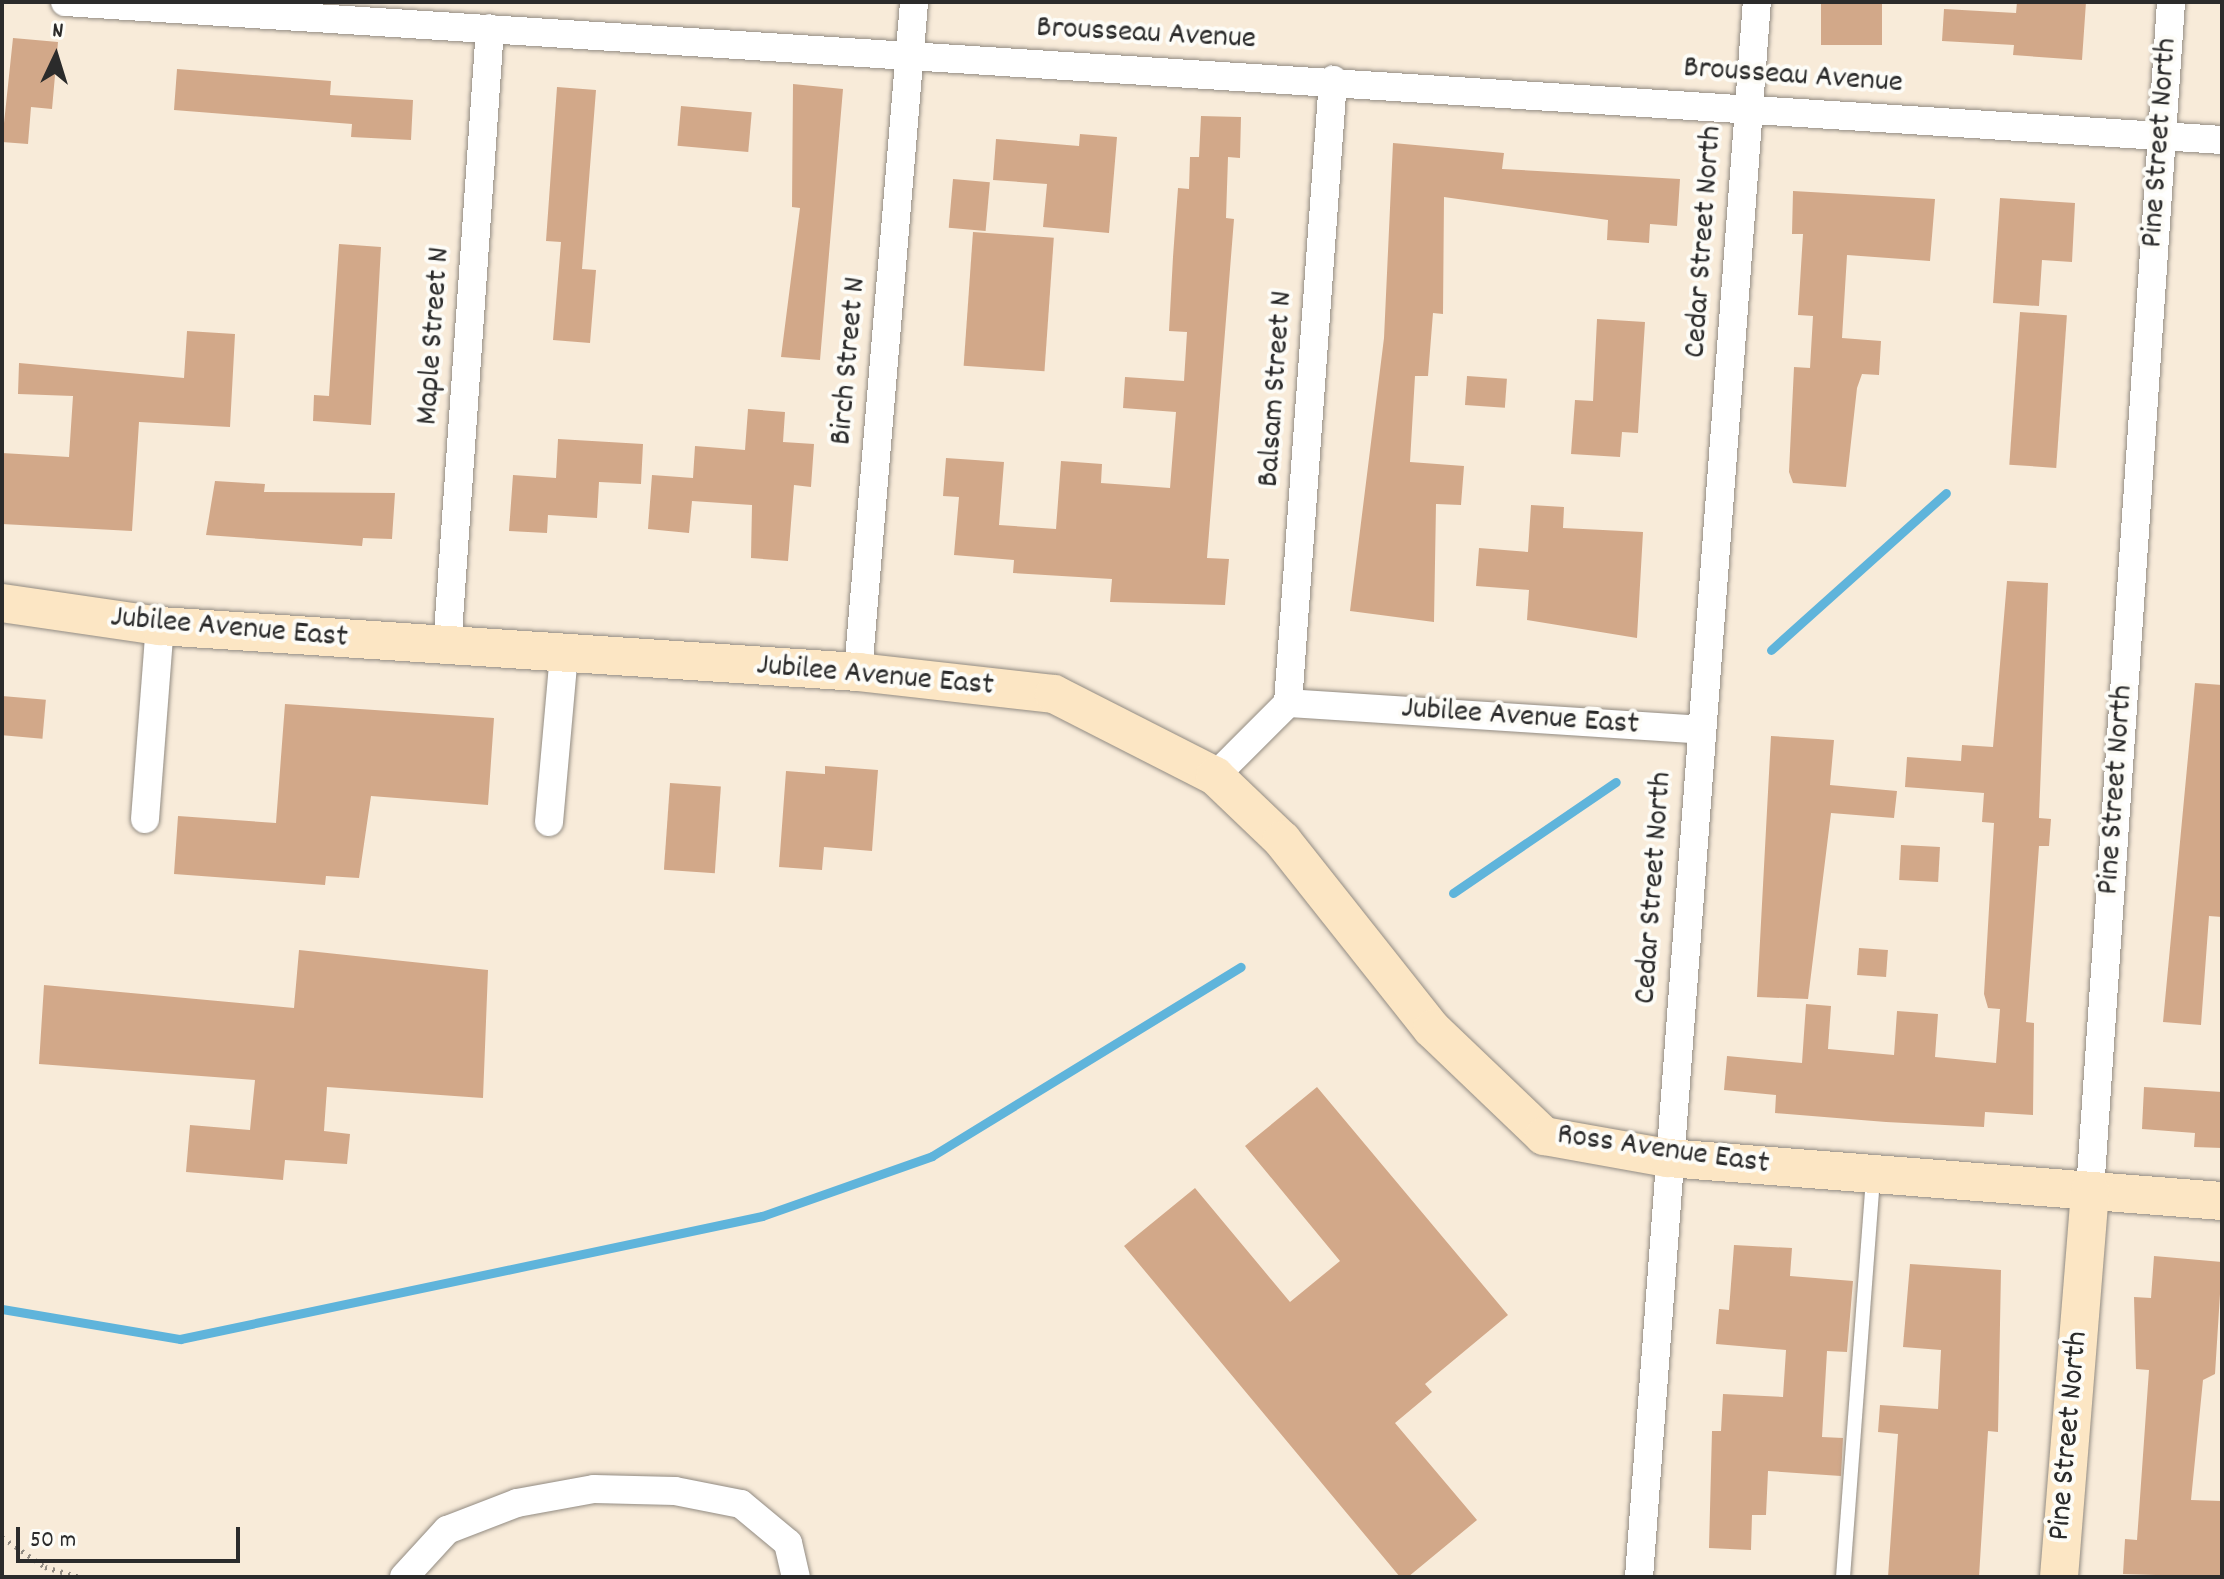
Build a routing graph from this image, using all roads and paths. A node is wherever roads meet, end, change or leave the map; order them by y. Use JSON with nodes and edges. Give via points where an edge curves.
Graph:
{"nodes":[{"id":1,"x":65,"y":2,"type":"edge"},
{"id":2,"x":914,"y":2,"type":"edge"},
{"id":3,"x":1757,"y":2,"type":"edge"},
{"id":4,"x":2171,"y":2,"type":"edge"},
{"id":5,"x":490,"y":28,"type":"junction"},
{"id":6,"x":910,"y":55,"type":"junction"},
{"id":7,"x":1333,"y":80,"type":"junction"},
{"id":8,"x":1749,"y":108,"type":"junction"},
{"id":9,"x":2162,"y":136,"type":"junction"},
{"id":10,"x":2222,"y":140,"type":"edge"},
{"id":11,"x":2,"y":603,"type":"edge"},
{"id":12,"x":160,"y":626,"type":"junction"},
{"id":13,"x":447,"y":648,"type":"junction"},
{"id":14,"x":564,"y":655,"type":"junction"},
{"id":15,"x":858,"y":672,"type":"junction"},
{"id":16,"x":1288,"y":703,"type":"junction"},
{"id":17,"x":1701,"y":730,"type":"junction"},
{"id":18,"x":1215,"y":776,"type":"junction"},
{"id":19,"x":145,"y":819,"type":"dead end"},
{"id":20,"x":549,"y":822,"type":"dead end"},
{"id":21,"x":1668,"y":1158,"type":"junction"},
{"id":22,"x":1873,"y":1174,"type":"junction"},
{"id":23,"x":2090,"y":1191,"type":"junction"},
{"id":24,"x":2222,"y":1201,"type":"edge"},
{"id":25,"x":2,"y":1537,"type":"edge"},
{"id":26,"x":81,"y":1577,"type":"edge"},
{"id":27,"x":404,"y":1577,"type":"edge"},
{"id":28,"x":796,"y":1577,"type":"edge"},
{"id":29,"x":1639,"y":1577,"type":"edge"},
{"id":30,"x":1843,"y":1577,"type":"edge"},
{"id":31,"x":2059,"y":1577,"type":"edge"}],
"edges":[{"from":1,"to":5,"type":"street","name":"Brousseau Avenue"},
{"from":2,"to":6,"type":"street","name":"Birch Street N"},
{"from":3,"to":8,"type":"street","name":"Cedar Street North"},
{"from":4,"to":9,"type":"street","name":"Pine Street North"},
{"from":5,"to":6,"type":"street","name":"Brousseau Avenue"},
{"from":5,"to":13,"type":"street","name":"Maple Street N"},
{"from":6,"to":7,"type":"street","name":"Brousseau Avenue"},
{"from":6,"to":15,"type":"street","name":"Birch Street N"},
{"from":7,"to":8,"type":"street","name":"Brousseau Avenue"},
{"from":7,"to":16,"type":"street","name":"Balsam Street N"},
{"from":8,"to":9,"type":"street","name":"Brousseau Avenue"},
{"from":8,"to":17,"type":"street","name":"Cedar Street North"},
{"from":9,"to":10,"type":"street","name":"Brousseau Avenue"},
{"from":9,"to":23,"type":"street","name":"Pine Street North"},
{"from":11,"to":12,"type":"main road","name":"Jubilee Avenue East"},
{"from":12,"to":13,"type":"main road","name":"Jubilee Avenue East"},
{"from":12,"to":19,"type":"street"},
{"from":13,"to":14,"type":"main road","name":"Jubilee Avenue East"},
{"from":14,"to":15,"type":"main road","name":"Jubilee Avenue East"},
{"from":14,"to":20,"type":"street"},
{"from":15,"to":18,"type":"main road","name":"Jubilee Avenue East","via":[[1054,694]]},
{"from":16,"to":17,"type":"street","name":"Jubilee Avenue East"},
{"from":16,"to":18,"type":"street"},
{"from":17,"to":21,"type":"street","name":"Cedar Street North"},
{"from":18,"to":21,"type":"main road","name":"Ross Avenue East","via":[[1282,840],[1432,1029],[1544,1136]]},
{"from":21,"to":22,"type":"main road","name":"Ross Avenue East"},
{"from":21,"to":29,"type":"street","name":"Cedar Street North"},
{"from":22,"to":23,"type":"main road","name":"Ross Avenue East"},
{"from":22,"to":30,"type":"lane"},
{"from":23,"to":24,"type":"main road","name":"Ross Avenue East"},
{"from":23,"to":31,"type":"main road","name":"Pine Street North"},
{"from":25,"to":26,"type":"path","via":[[45,1567]]},
{"from":27,"to":28,"type":"street","via":[[447,1530],[517,1503],[594,1489],[675,1491],[741,1504],[788,1543]]}]}
